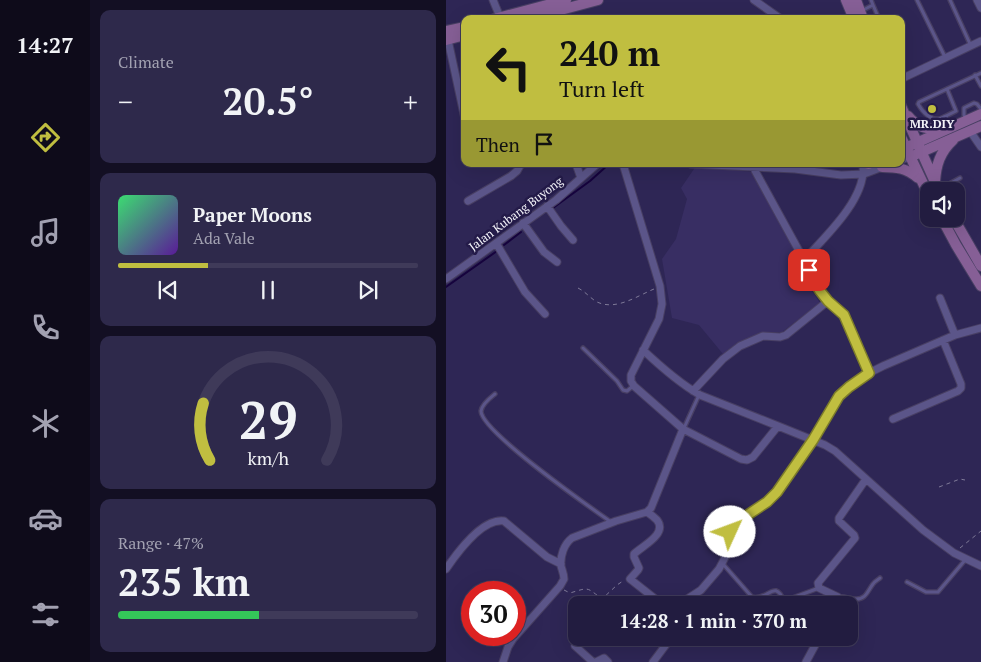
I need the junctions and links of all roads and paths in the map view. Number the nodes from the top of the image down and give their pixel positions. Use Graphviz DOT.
graph roads {
  1 [pos="493,0"];
  2 [pos="564,0"];
  3 [pos="598,0"];
  4 [pos="754,0"];
  5 [pos="846,0"];
  6 [pos="856,0"];
  7 [pos="871,0"];
  8 [pos="917,0"];
  9 [pos="950,0"];
  10 [pos="977,0"];
  11 [pos="873,5"];
  12 [pos="981,8"];
  13 [pos="496,15"];
  14 [pos="508,15"];
  15 [pos="542,15"];
  16 [pos="775,15"];
  17 [pos="857,15"];
  18 [pos="858,15"];
  19 [pos="859,15"];
  20 [pos="877,15"];
  21 [pos="461,28"];
  22 [pos="461,35"];
  23 [pos="447,37"];
  24 [pos="981,42"];
  25 [pos="971,46"];
  26 [pos="946,58"];
  27 [pos="981,73"];
  28 [pos="975,75"];
  29 [pos="905,77"];
  30 [pos="981,86"];
  31 [pos="947,89"];
  32 [pos="461,101"];
  33 [pos="981,109"];
  34 [pos="905,112"];
  35 [pos="981,114"];
  36 [pos="905,115"];
  37 [pos="946,116"];
  38 [pos="966,120"];
  39 [pos="981,126"];
  40 [pos="949,128"];
  41 [pos="965,133"];
  42 [pos="919,147"];
  43 [pos="981,147"];
  44 [pos="905,153"];
  45 [pos="905,155"];
  46 [pos="519,167"];
  47 [pos="577,167"];
  48 [pos="594,167"];
  49 [pos="624,167"];
  50 [pos="737,167"];
  51 [pos="774,167"];
  52 [pos="800,167"];
  53 [pos="864,167"];
  54 [pos="867,167"];
  55 [pos="894,167"];
  56 [pos="753,168"];
  57 [pos="581,178"];
  58 [pos="960,178"];
  59 [pos="921,180"];
  60 [pos="935,182"];
  61 [pos="937,182"];
  62 [pos="953,182"];
  63 [pos="468,201"];
  64 [pos="548,206"];
  65 [pos="523,223"];
  66 [pos="946,227"];
  67 [pos="959,227"];
  68 [pos="573,240"];
  69 [pos="496,243"];
  70 [pos="804,260"];
  71 [pos="557,262"];
  72 [pos="981,266"];
  73 [pos="446,279"];
  74 [pos="660,286"];
  75 [pos="981,286"];
  76 [pos="578,288"];
  77 [pos="940,298"];
  78 [pos="828,301"];
  79 [pos="545,314"];
  80 [pos="981,328"];
  81 [pos="955,335"];
  82 [pos="943,340"];
  83 [pos="584,348"];
  84 [pos="643,350"];
  85 [pos="869,373"];
  86 [pos="634,386"];
  87 [pos="696,393"];
  88 [pos="495,394"];
  89 [pos="893,420"];
  90 [pos="778,426"];
  91 [pos="683,429"];
  92 [pos="813,440"];
  93 [pos="866,479"];
  94 [pos="965,480"];
  95 [pos="939,487"];
  96 [pos="647,512"];
  97 [pos="611,523"];
  98 [pos="981,531"];
  99 [pos="954,553"];
  100 [pos="966,559"];
  101 [pos="561,564"];
  102 [pos="722,564"];
  103 [pos="981,566"];
  104 [pos="446,569"];
  105 [pos="880,578"];
  106 [pos="630,579"];
  107 [pos="907,582"];
  108 [pos="560,586"];
  109 [pos="819,588"];
  110 [pos="652,596"];
  111 [pos="691,596"];
  112 [pos="831,596"];
  113 [pos="858,600"];
  114 [pos="575,646"];
  115 [pos="665,646"];
  116 [pos="815,646"];
  117 [pos="503,662"];
  118 [pos="594,662"];
  119 [pos="608,662"];
  120 [pos="653,662"];
  121 [pos="806,662"];
  1 -- 13 [label="street"];
  2 -- 14 [label="main road"];
  3 -- 15 [label="main road"];
  4 -- 16 [label="street"];
  5 -- 17 [label="main road"];
  6 -- 18 [label="main road"];
  7 -- 11 [label="lane"];
  8 -- 26 [label="lane"];
  9 -- 25 [label="lane"];
  10 -- 12 [label="street"];
  11 -- 19 [label="lane"];
  11 -- 20 [label="lane"];
  21 -- 23 [label="main road"];
  22 -- 23 [label="main road"];
  23 -- 32 [label="street"];
  24 -- 25 [label="street"];
  25 -- 26 [label="street"];
  26 -- 29 [label="street"];
  27 -- 28 [label="lane"];
  28 -- 30 [label="lane"];
  28 -- 31 [label="lane"];
  31 -- 37 [label="lane"];
  31 -- 37 [label="lane"];
  33 -- 38 [label="lane"];
  34 -- 40 [label="main road"];
  35 -- 38 [label="main road"];
  36 -- 42 [label="main road"];
  37 -- 40 [label="lane"];
  38 -- 40 [label="main road"];
  39 -- 41 [label="main road"];
  40 -- 42 [label="main road"];
  41 -- 42 [label="main road"];
  41 -- 43 [label="street"];
  41 -- 61 [label="main road"];
  42 -- 44 [label="main road"];
  42 -- 60 [label="main road"];
  45 -- 59 [label="main road"];
  46 -- 63 [label="street"];
  47 -- 57 [label="street"];
  48 -- 57 [label="street, Jalan Kubang Buyong"];
  49 -- 74 [label="street"];
  50 -- 56 [label="street"];
  51 -- 56 [label="street"];
  52 -- 53 [label="street"];
  54 -- 70 [label="street"];
  55 -- 59 [label="main road"];
  56 -- 70 [label="street"];
  57 -- 64 [label="street, Jalan Kubang Buyong"];
  58 -- 62 [label="lane"];
  64 -- 65 [label="street, Jalan Kubang Buyong"];
  64 -- 68 [label="street"];
  65 -- 69 [label="street, Jalan Kubang Buyong"];
  65 -- 71 [label="street"];
  66 -- 75 [label="main road"];
  67 -- 72 [label="main road"];
  69 -- 73 [label="street, Jalan Kubang Buyong"];
  69 -- 79 [label="street"];
  70 -- 78 [label="street"];
  74 -- 76 [label="path"];
  74 -- 84 [label="street"];
  77 -- 81 [label="street"];
  78 -- 85 [label="street"];
  78 -- 87 [label="street"];
  80 -- 81 [label="street"];
  81 -- 82 [label="street"];
  82 -- 85 [label="street"];
  82 -- 89 [label="street"];
  83 -- 86 [label="lane"];
  84 -- 86 [label="street"];
  84 -- 87 [label="street"];
  85 -- 92 [label="street"];
  86 -- 91 [label="street"];
  87 -- 90 [label="street"];
  87 -- 91 [label="lane"];
  88 -- 97 [label="lane"];
  90 -- 91 [label="street"];
  90 -- 92 [label="street"];
  91 -- 96 [label="street"];
  92 -- 93 [label="street"];
  92 -- 102 [label="street"];
  93 -- 99 [label="street"];
  93 -- 109 [label="street"];
  94 -- 95 [label="path"];
  96 -- 97 [label="street"];
  96 -- 106 [label="street"];
  97 -- 101 [label="street"];
  98 -- 99 [label="path"];
  99 -- 100 [label="street"];
  100 -- 103 [label="street"];
  100 -- 107 [label="lane"];
  101 -- 104 [label="street"];
  101 -- 108 [label="street"];
  102 -- 109 [label="lane"];
  102 -- 111 [label="street"];
  105 -- 113 [label="lane"];
  106 -- 108 [label="path"];
  106 -- 110 [label="street"];
  108 -- 117 [label="street"];
  109 -- 112 [label="street"];
  114 -- 118 [label="street"];
  115 -- 120 [label="street"];
  116 -- 121 [label="street"];
  118 -- 119 [label="street"];
}
